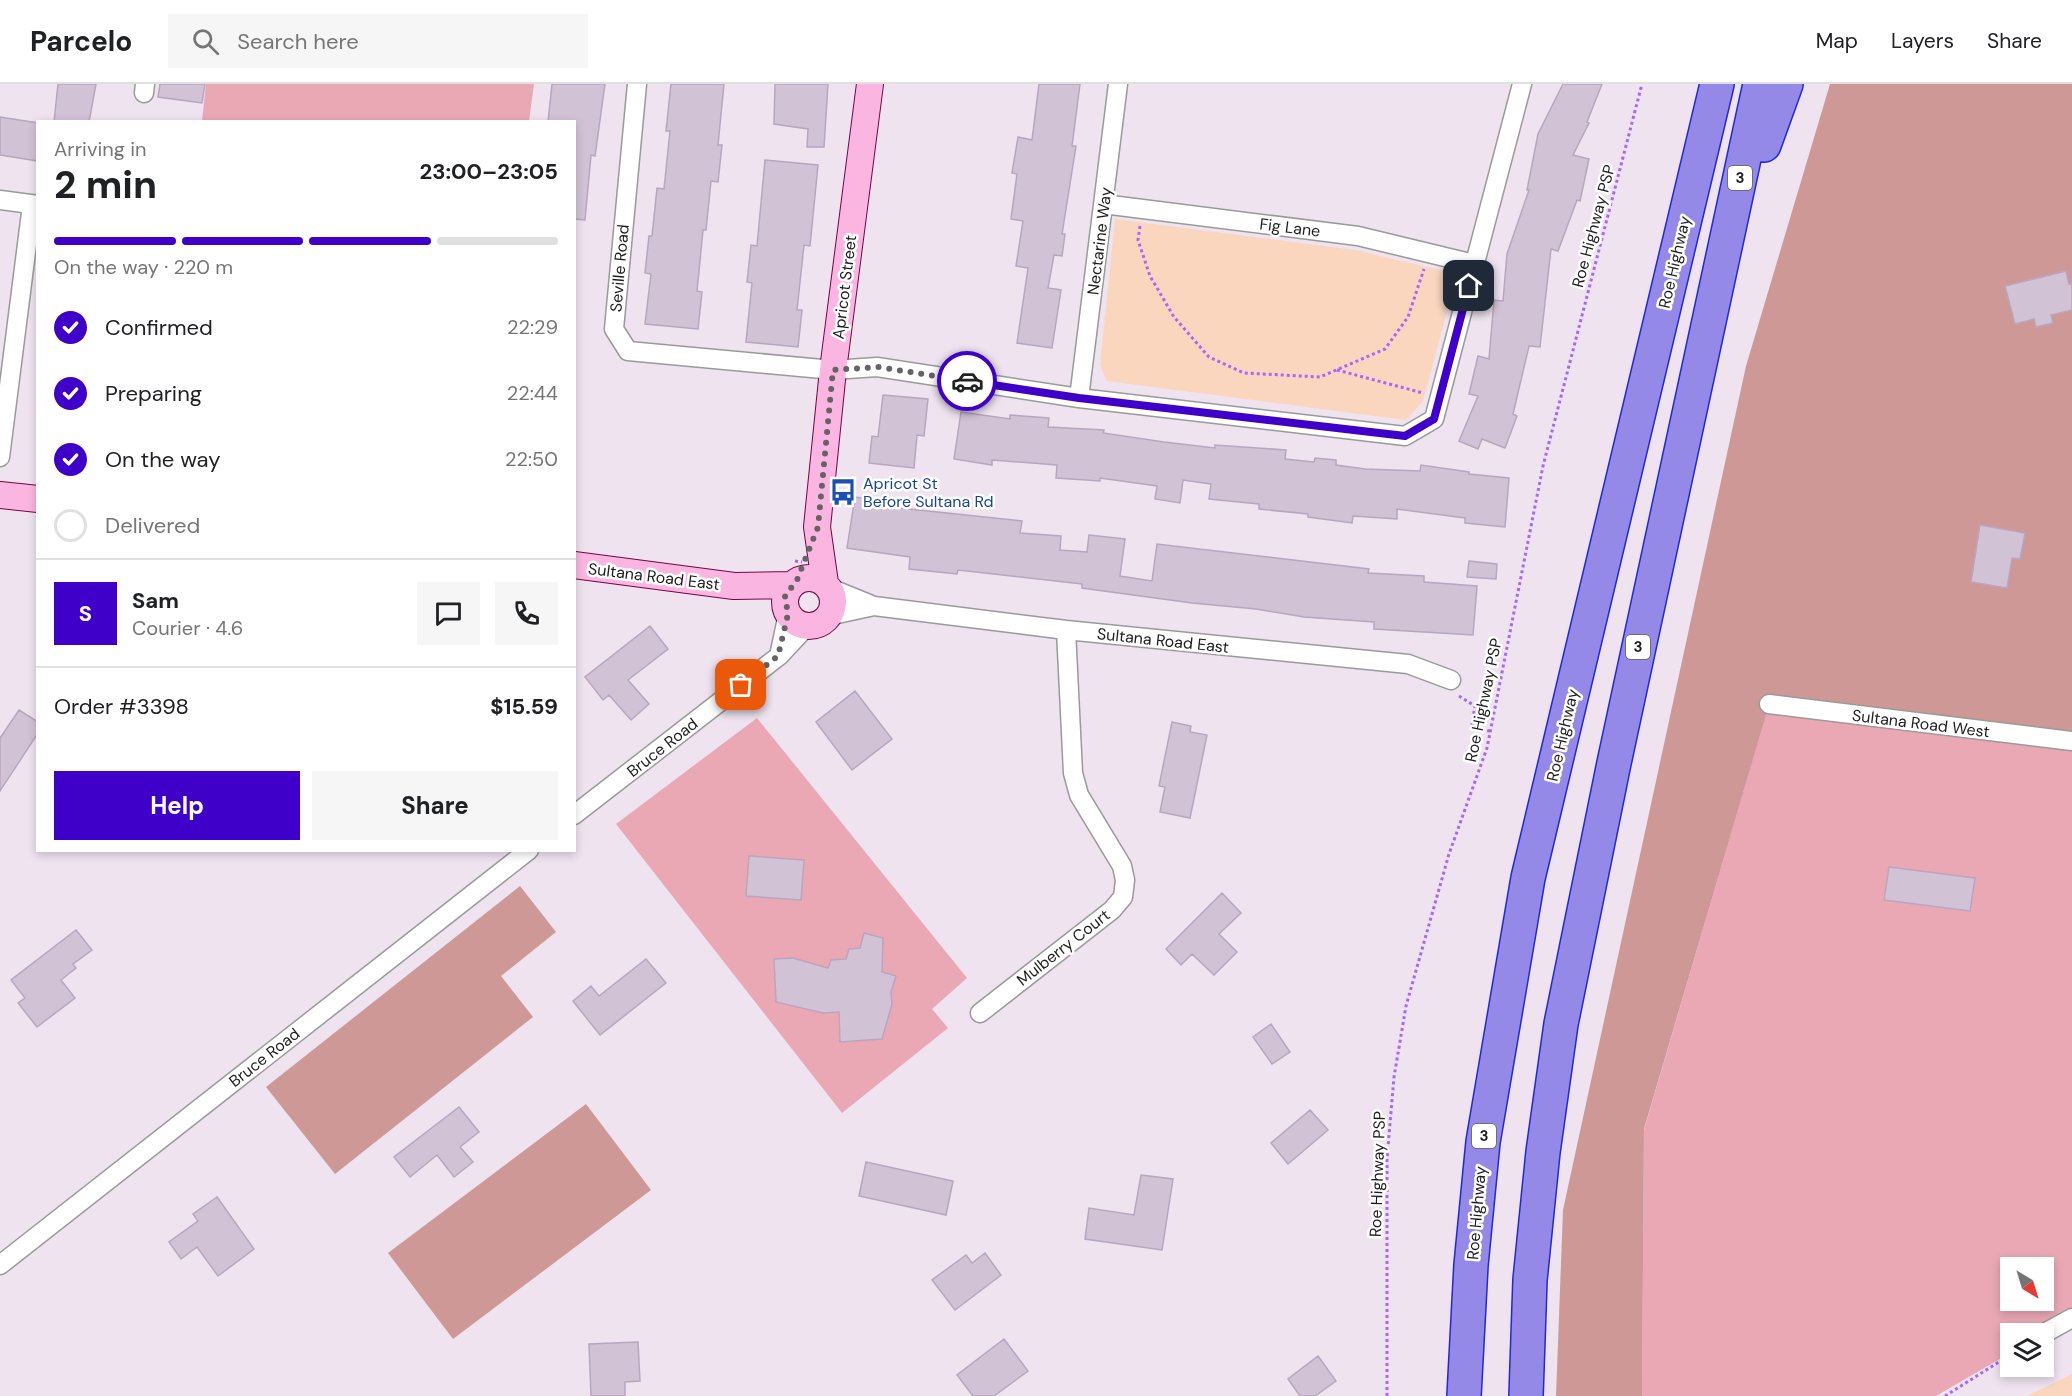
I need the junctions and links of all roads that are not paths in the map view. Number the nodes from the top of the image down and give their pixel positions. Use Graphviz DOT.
graph roads {
  1 [pos="637,84"];
  2 [pos="870,84"];
  3 [pos="1118,84"];
  4 [pos="1522,84"];
  5 [pos="1705,84"];
  6 [pos="1717,84"];
  7 [pos="1760,84"];
  8 [pos="1786,84"];
  9 [pos="0,200"];
  10 [pos="1103,204"];
  11 [pos="35,205"];
  12 [pos="1687,205"];
  13 [pos="1474,264"];
  14 [pos="1719,271"];
  15 [pos="833,370"];
  16 [pos="1079,398"];
  17 [pos="0,457"];
  18 [pos="0,495"];
  19 [pos="36,499"];
  20 [pos="818,527"];
  21 [pos="576,565"];
  22 [pos="827,586"];
  23 [pos="799,605"];
  24 [pos="874,606"];
  25 [pos="1066,630"];
  26 [pos="1450,680"];
  27 [pos="1769,704"];
  28 [pos="2072,741"];
  29 [pos="576,813"];
  30 [pos="526,852"];
  31 [pos="980,1014"];
  32 [pos="0,1265"];
  33 [pos="2072,1317"];
  34 [pos="2054,1328"];
  35 [pos="1464,1396"];
  36 [pos="1526,1396"];
  1 -- 15 [label="street, Seville Road"];
  2 -- 15 [label="street, Apricot Street"];
  3 -- 10 [label="street, Nectarine Way"];
  4 -- 13 [label="street"];
  5 -- 12 [label="highway"];
  6 -- 12 [label="highway, Roe Highway / 3"];
  7 -- 14 [label="highway, 3"];
  8 -- 14 [label="highway"];
  9 -- 11 [label="street"];
  10 -- 13 [label="street, Fig Lane"];
  10 -- 16 [label="street, Nectarine Way"];
  11 -- 17 [label="street"];
  12 -- 35 [label="highway, Roe Highway / 3"];
  13 -- 16 [label="street"];
  14 -- 36 [label="highway, 3"];
  15 -- 16 [label="street"];
  15 -- 20 [label="street, Apricot Street"];
  18 -- 19 [label="street"];
  20 -- 22 [label="street, Apricot Street"];
  20 -- 23 [label="street, Apricot Street"];
  21 -- 23 [label="street, Sultana Road East"];
  22 -- 23 [label="street"];
  22 -- 23 [label="street, Apricot Street"];
  22 -- 24 [label="street, Sultana Road East"];
  23 -- 24 [label="street, Sultana Road East"];
  23 -- 29 [label="street, Bruce Road"];
  24 -- 25 [label="street, Sultana Road East"];
  25 -- 26 [label="street, Sultana Road East"];
  25 -- 31 [label="street, Mulberry Court"];
  27 -- 28 [label="street, Sultana Road West"];
  30 -- 32 [label="street, Bruce Road"];
  33 -- 34 [label="street"];
}
